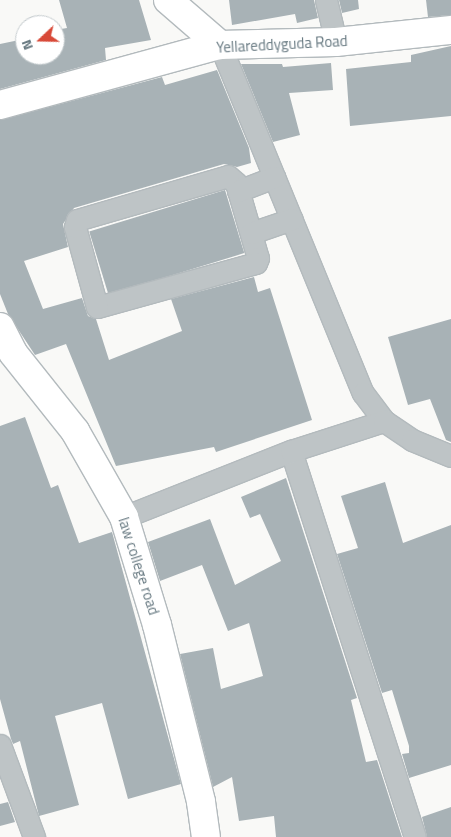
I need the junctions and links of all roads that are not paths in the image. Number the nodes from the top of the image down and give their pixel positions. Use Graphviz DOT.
graph roads {
  1 [pos="168,0"];
  2 [pos="326,0"];
  3 [pos="451,30"];
  4 [pos="336,42"];
  5 [pos="220,45"];
  6 [pos="0,105"];
  7 [pos="274,177"];
  8 [pos="238,191"];
  9 [pos="292,219"];
  10 [pos="250,233"];
  11 [pos="0,327"];
  12 [pos="384,421"];
  13 [pos="291,451"];
  14 [pos="451,456"];
  15 [pos="124,517"];
  16 [pos="0,745"];
  17 [pos="34,837"];
  18 [pos="206,837"];
  19 [pos="415,837"];
  1 -- 5 [label="street"];
  2 -- 4 [label="street"];
  3 -- 4 [label="street, Yellareddyguda Road"];
  4 -- 5 [label="street, Yellareddyguda Road"];
  5 -- 6 [label="street, Yellareddyguda Road"];
  5 -- 7 [label="street"];
  7 -- 8 [label="street"];
  7 -- 9 [label="street"];
  8 -- 10 [label="street"];
  8 -- 10 [label="street"];
  9 -- 10 [label="street"];
  9 -- 12 [label="street"];
  11 -- 15 [label="street, law college road"];
  12 -- 13 [label="street"];
  12 -- 14 [label="street"];
  13 -- 15 [label="street"];
  13 -- 19 [label="street"];
  15 -- 18 [label="street, law college road"];
  16 -- 17 [label="street"];
}
